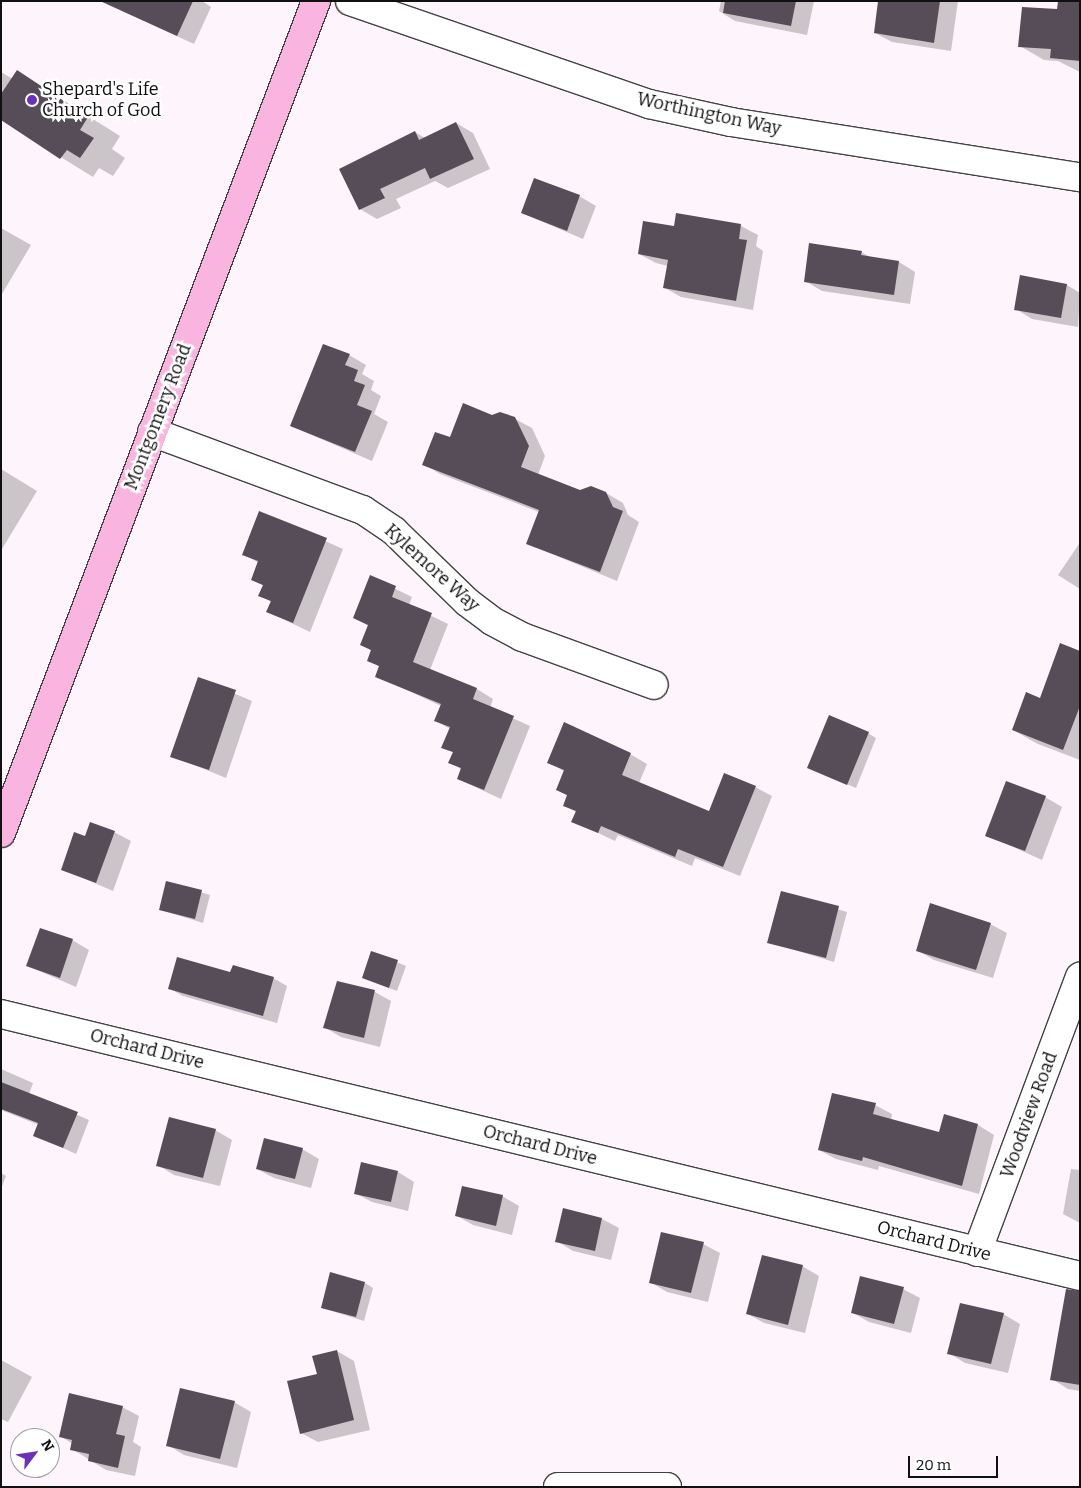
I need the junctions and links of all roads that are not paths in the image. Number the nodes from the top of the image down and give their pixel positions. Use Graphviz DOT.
graph roads {
  1 [pos="316,1"];
  2 [pos="350,1"];
  3 [pos="1080,178"];
  4 [pos="152,432"];
  5 [pos="654,685"];
  6 [pos="1,834"];
  7 [pos="1080,977"];
  8 [pos="1,1014"];
  9 [pos="977,1252"];
  10 [pos="1080,1276"];
  11 [pos="558,1487"];
  12 [pos="667,1487"];
  1 -- 4 [label="main road, Montgomery Road"];
  2 -- 3 [label="street, Worthington Way"];
  4 -- 5 [label="street, Kylemore Way"];
  4 -- 6 [label="main road, Montgomery Road"];
  7 -- 9 [label="street, Woodview Road"];
  8 -- 9 [label="street, Orchard Drive"];
  9 -- 10 [label="street, Orchard Drive"];
  11 -- 12 [label="street"];
}
